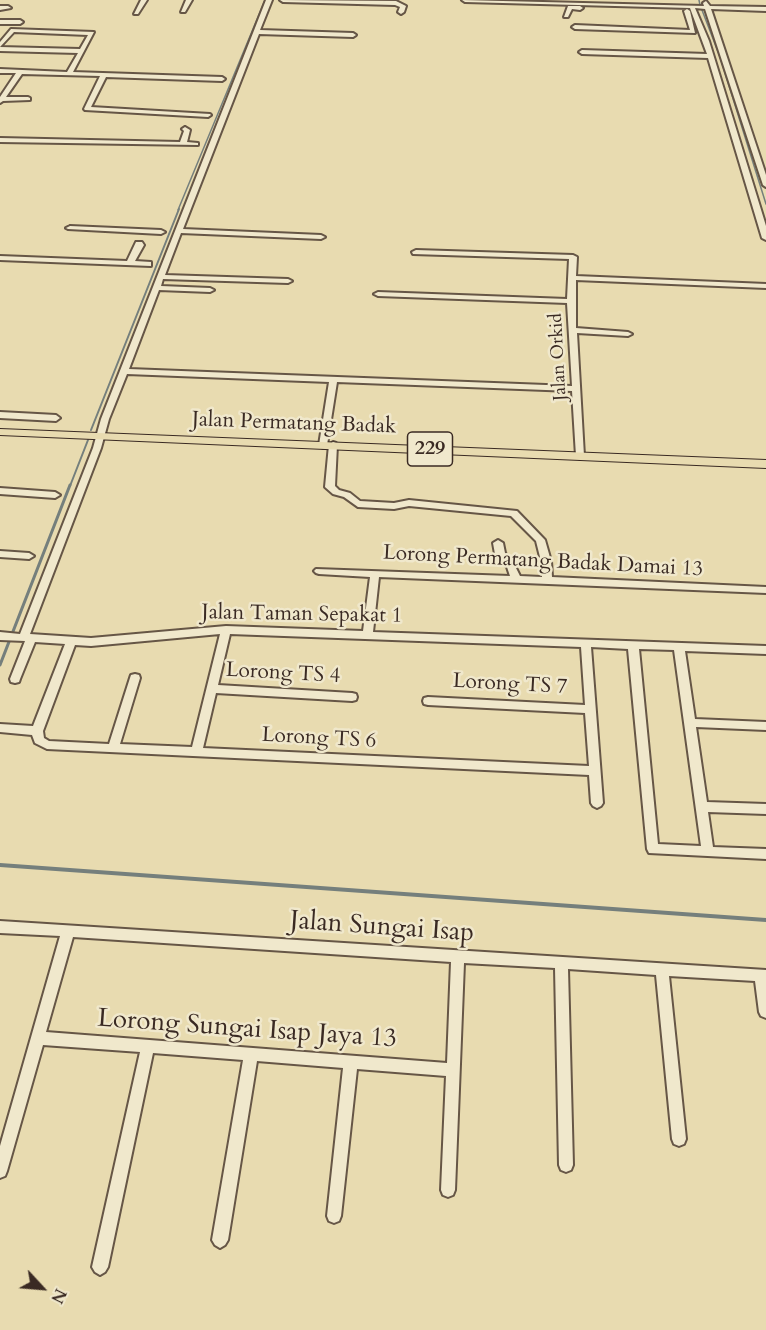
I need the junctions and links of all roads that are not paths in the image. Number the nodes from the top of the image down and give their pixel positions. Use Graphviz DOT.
graph roads {
  1 [pos="144,0"];
  2 [pos="189,0"];
  3 [pos="269,0"];
  4 [pos="276,0"];
  5 [pos="283,0"];
  6 [pos="465,0"];
  7 [pos="706,4"];
  8 [pos="0,8"];
  9 [pos="273,8"];
  10 [pos="688,8"];
  11 [pos="8,9"];
  12 [pos="766,9"];
  13 [pos="183,11"];
  14 [pos="401,12"];
  15 [pos="136,14"];
  16 [pos="566,16"];
  17 [pos="0,22"];
  18 [pos="20,22"];
  19 [pos="575,27"];
  20 [pos="256,32"];
  21 [pos="353,35"];
  22 [pos="0,47"];
  23 [pos="82,51"];
  24 [pos="582,52"];
  25 [pos="658,57"];
  26 [pos="710,57"];
  27 [pos="0,71"];
  28 [pos="21,71"];
  29 [pos="69,73"];
  30 [pos="105,75"];
  31 [pos="730,78"];
  32 [pos="742,78"];
  33 [pos="222,79"];
  34 [pos="28,99"];
  35 [pos="1,100"];
  36 [pos="208,116"];
  37 [pos="185,129"];
  38 [pos="0,140"];
  39 [pos="183,143"];
  40 [pos="196,144"];
  41 [pos="766,185"];
  42 [pos="70,228"];
  43 [pos="178,231"];
  44 [pos="161,232"];
  45 [pos="321,237"];
  46 [pos="766,238"];
  47 [pos="139,244"];
  48 [pos="416,252"];
  49 [pos="0,258"];
  50 [pos="130,263"];
  51 [pos="148,264"];
  52 [pos="160,277"];
  53 [pos="572,278"];
  54 [pos="288,281"];
  55 [pos="766,286"];
  56 [pos="156,288"];
  57 [pos="210,290"];
  58 [pos="378,294"];
  59 [pos="571,301"];
  60 [pos="573,330"];
  61 [pos="628,334"];
  62 [pos="124,371"];
  63 [pos="333,380"];
  64 [pos="576,389"];
  65 [pos="0,415"];
  66 [pos="56,418"];
  67 [pos="0,432"];
  68 [pos="100,436"];
  69 [pos="328,445"];
  70 [pos="580,456"];
  71 [pos="766,464"];
  72 [pos="0,491"];
  73 [pos="55,495"];
  74 [pos="498,543"];
  75 [pos="0,554"];
  76 [pos="29,556"];
  77 [pos="319,571"];
  78 [pos="375,573"];
  79 [pos="516,579"];
  80 [pos="548,580"];
  81 [pos="766,590"];
  82 [pos="226,630"];
  83 [pos="368,635"];
  84 [pos="0,636"];
  85 [pos="24,638"];
  86 [pos="71,641"];
  87 [pos="586,643"];
  88 [pos="633,645"];
  89 [pos="679,647"];
  90 [pos="766,650"];
  91 [pos="135,678"];
  92 [pos="15,679"];
  93 [pos="212,689"];
  94 [pos="352,697"];
  95 [pos="428,701"];
  96 [pos="591,709"];
  97 [pos="690,723"];
  98 [pos="766,726"];
  99 [pos="0,728"];
  100 [pos="37,730"];
  101 [pos="114,747"];
  102 [pos="196,752"];
  103 [pos="595,771"];
  104 [pos="597,803"];
  105 [pos="702,807"];
  106 [pos="766,809"];
  107 [pos="708,851"];
  108 [pos="766,854"];
  109 [pos="0,927"];
  110 [pos="68,931"];
  111 [pos="458,957"];
  112 [pos="561,963"];
  113 [pos="662,970"];
  114 [pos="763,976"];
  115 [pos="766,1012"];
  116 [pos="38,1038"];
  117 [pos="148,1047"];
  118 [pos="250,1055"];
  119 [pos="351,1062"];
  120 [pos="453,1070"];
  121 [pos="679,1139"];
  122 [pos="566,1165"];
  123 [pos="0,1171"];
  124 [pos="448,1190"];
  125 [pos="334,1216"];
  126 [pos="220,1240"];
  127 [pos="100,1267"];
  1 -- 15 [label="street"];
  2 -- 13 [label="street"];
  3 -- 20 [label="street"];
  4 -- 9 [label="street"];
  5 -- 14 [label="street"];
  6 -- 10 [label="street"];
  7 -- 10 [label="street"];
  7 -- 12 [label="street"];
  7 -- 31 [label="street"];
  8 -- 11 [label="street"];
  10 -- 16 [label="street"];
  10 -- 19 [label="street"];
  10 -- 26 [label="street"];
  17 -- 18 [label="street"];
  20 -- 21 [label="street"];
  20 -- 43 [label="street"];
  22 -- 23 [label="street"];
  22 -- 23 [label="street"];
  23 -- 29 [label="street"];
  24 -- 26 [label="street"];
  25 -- 26 [label="street"];
  26 -- 46 [label="street"];
  27 -- 28 [label="street"];
  28 -- 29 [label="street"];
  28 -- 35 [label="street"];
  29 -- 30 [label="street"];
  30 -- 33 [label="street"];
  30 -- 36 [label="street"];
  31 -- 32 [label="street"];
  31 -- 41 [label="street"];
  34 -- 35 [label="street"];
  37 -- 39 [label="street"];
  38 -- 39 [label="street"];
  39 -- 40 [label="street"];
  42 -- 44 [label="street"];
  43 -- 45 [label="street"];
  43 -- 52 [label="street"];
  47 -- 50 [label="street"];
  48 -- 53 [label="street, Jalan Orkid"];
  49 -- 50 [label="street"];
  50 -- 51 [label="street"];
  52 -- 54 [label="street"];
  52 -- 56 [label="street"];
  53 -- 55 [label="street"];
  53 -- 59 [label="street, Jalan Orkid"];
  56 -- 57 [label="street"];
  56 -- 62 [label="street"];
  58 -- 59 [label="street"];
  59 -- 60 [label="street, Jalan Orkid"];
  60 -- 61 [label="street"];
  60 -- 64 [label="street, Jalan Orkid"];
  62 -- 63 [label="street"];
  62 -- 68 [label="street"];
  63 -- 64 [label="street"];
  63 -- 69 [label="street"];
  64 -- 70 [label="street, Jalan Orkid"];
  65 -- 66 [label="street"];
  67 -- 68 [label="main road, Jalan Permatang Badak / 229"];
  68 -- 69 [label="main road, Jalan Permatang Badak / 229"];
  68 -- 85 [label="street"];
  69 -- 70 [label="main road, Jalan Permatang Badak / 229"];
  69 -- 80 [label="street"];
  70 -- 71 [label="main road, Jalan Permatang Badak / 229"];
  72 -- 73 [label="street"];
  74 -- 79 [label="street"];
  75 -- 76 [label="street"];
  77 -- 78 [label="street, Lorong Permatang Badak Damai 13"];
  78 -- 79 [label="street, Lorong Permatang Badak Damai 13"];
  78 -- 83 [label="street"];
  79 -- 80 [label="street, Lorong Permatang Badak Damai 13"];
  80 -- 81 [label="street, Lorong Permatang Badak Damai 13"];
  82 -- 83 [label="street, Jalan Taman Sepakat 1"];
  82 -- 86 [label="street, Jalan Taman Sepakat 1"];
  82 -- 93 [label="street"];
  83 -- 87 [label="street, Jalan Taman Sepakat 1"];
  84 -- 85 [label="street, Jalan Taman Sepakat 1"];
  85 -- 86 [label="street, Jalan Taman Sepakat 1"];
  85 -- 92 [label="street"];
  86 -- 100 [label="street"];
  87 -- 88 [label="street"];
  87 -- 96 [label="street"];
  88 -- 89 [label="street"];
  88 -- 107 [label="street"];
  89 -- 90 [label="street"];
  89 -- 97 [label="street"];
  91 -- 101 [label="street"];
  93 -- 94 [label="street, Lorong TS 4"];
  93 -- 102 [label="street"];
  95 -- 96 [label="street, Lorong TS 7"];
  96 -- 103 [label="street"];
  97 -- 98 [label="street"];
  97 -- 105 [label="street"];
  99 -- 100 [label="street"];
  100 -- 101 [label="street, Lorong TS 6"];
  101 -- 102 [label="street, Lorong TS 6"];
  102 -- 103 [label="street, Lorong TS 6"];
  103 -- 104 [label="street"];
  105 -- 106 [label="street"];
  105 -- 107 [label="street"];
  107 -- 108 [label="street"];
  109 -- 110 [label="street, Jalan Sungai Isap"];
  110 -- 111 [label="street, Jalan Sungai Isap"];
  110 -- 116 [label="street"];
  111 -- 112 [label="street, Jalan Sungai Isap"];
  111 -- 120 [label="street"];
  112 -- 113 [label="street, Jalan Sungai Isap"];
  112 -- 122 [label="street"];
  113 -- 114 [label="street, Jalan Sungai Isap"];
  113 -- 121 [label="street"];
  114 -- 115 [label="street"];
  116 -- 117 [label="street, Lorong Sungai Isap Jaya 13"];
  116 -- 123 [label="street"];
  117 -- 118 [label="street, Lorong Sungai Isap Jaya 13"];
  117 -- 127 [label="street"];
  118 -- 119 [label="street, Lorong Sungai Isap Jaya 13"];
  118 -- 126 [label="street"];
  119 -- 120 [label="street, Lorong Sungai Isap Jaya 13"];
  119 -- 125 [label="street"];
  120 -- 124 [label="street"];
}
